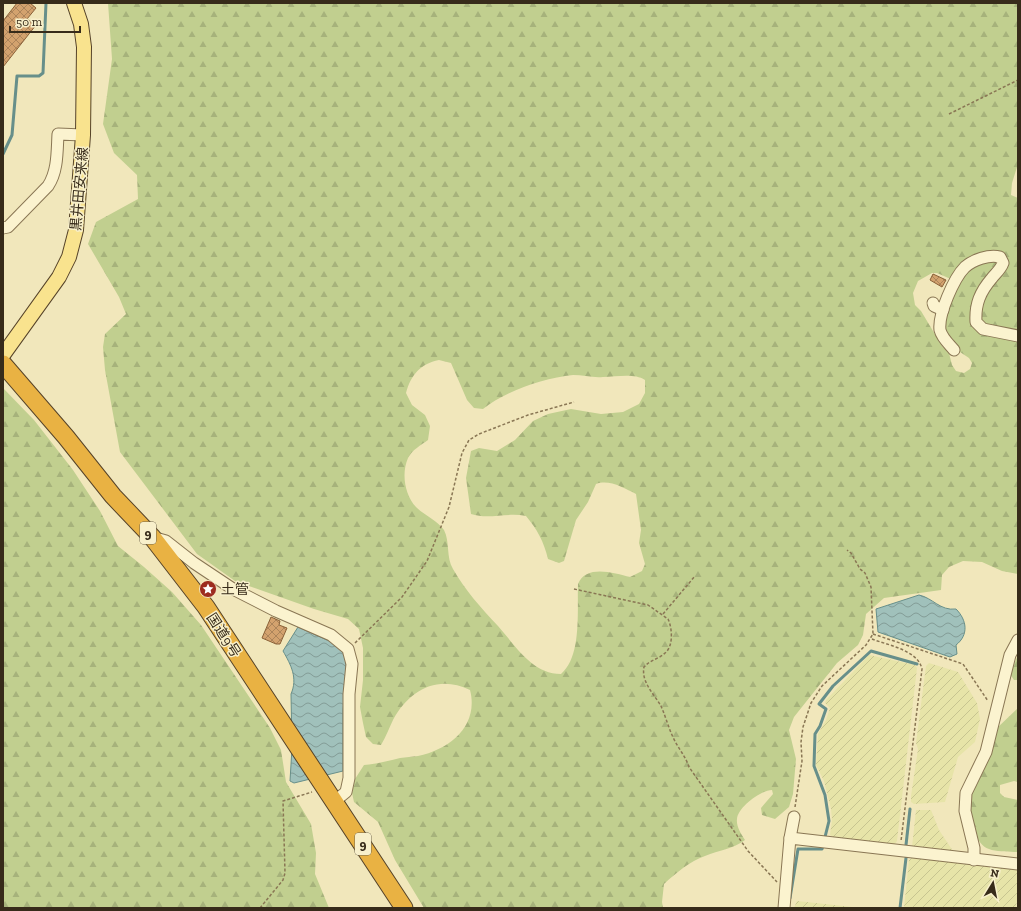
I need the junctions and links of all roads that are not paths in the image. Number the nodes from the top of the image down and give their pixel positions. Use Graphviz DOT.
graph roads {
  1 [pos="74,3"];
  2 [pos="83,135"];
  3 [pos="3,228"];
  4 [pos="933,303"];
  5 [pos="943,310"];
  6 [pos="1018,336"];
  7 [pos="954,350"];
  8 [pos="3,355"];
  9 [pos="3,364"];
  10 [pos="152,537"];
  11 [pos="1018,640"];
  12 [pos="327,789"];
  13 [pos="794,816"];
  14 [pos="790,838"];
  15 [pos="974,860"];
  16 [pos="1018,864"];
  17 [pos="404,908"];
  18 [pos="784,908"];
  1 -- 2 [label="main road, 黒井田安来線"];
  2 -- 3 [label="street"];
  2 -- 8 [label="main road, 黒井田安来線"];
  4 -- 5 [label="street"];
  5 -- 6 [label="street"];
  5 -- 7 [label="street"];
  9 -- 10 [label="highway, 国道9号 / 9"];
  10 -- 12 [label="highway, 国道9号 / 9"];
  10 -- 12 [label="street"];
  11 -- 15 [label="street"];
  12 -- 17 [label="highway, 国道9号 / 9"];
  13 -- 14 [label="street"];
  14 -- 15 [label="street"];
  14 -- 18 [label="street"];
  15 -- 16 [label="street"];
}
